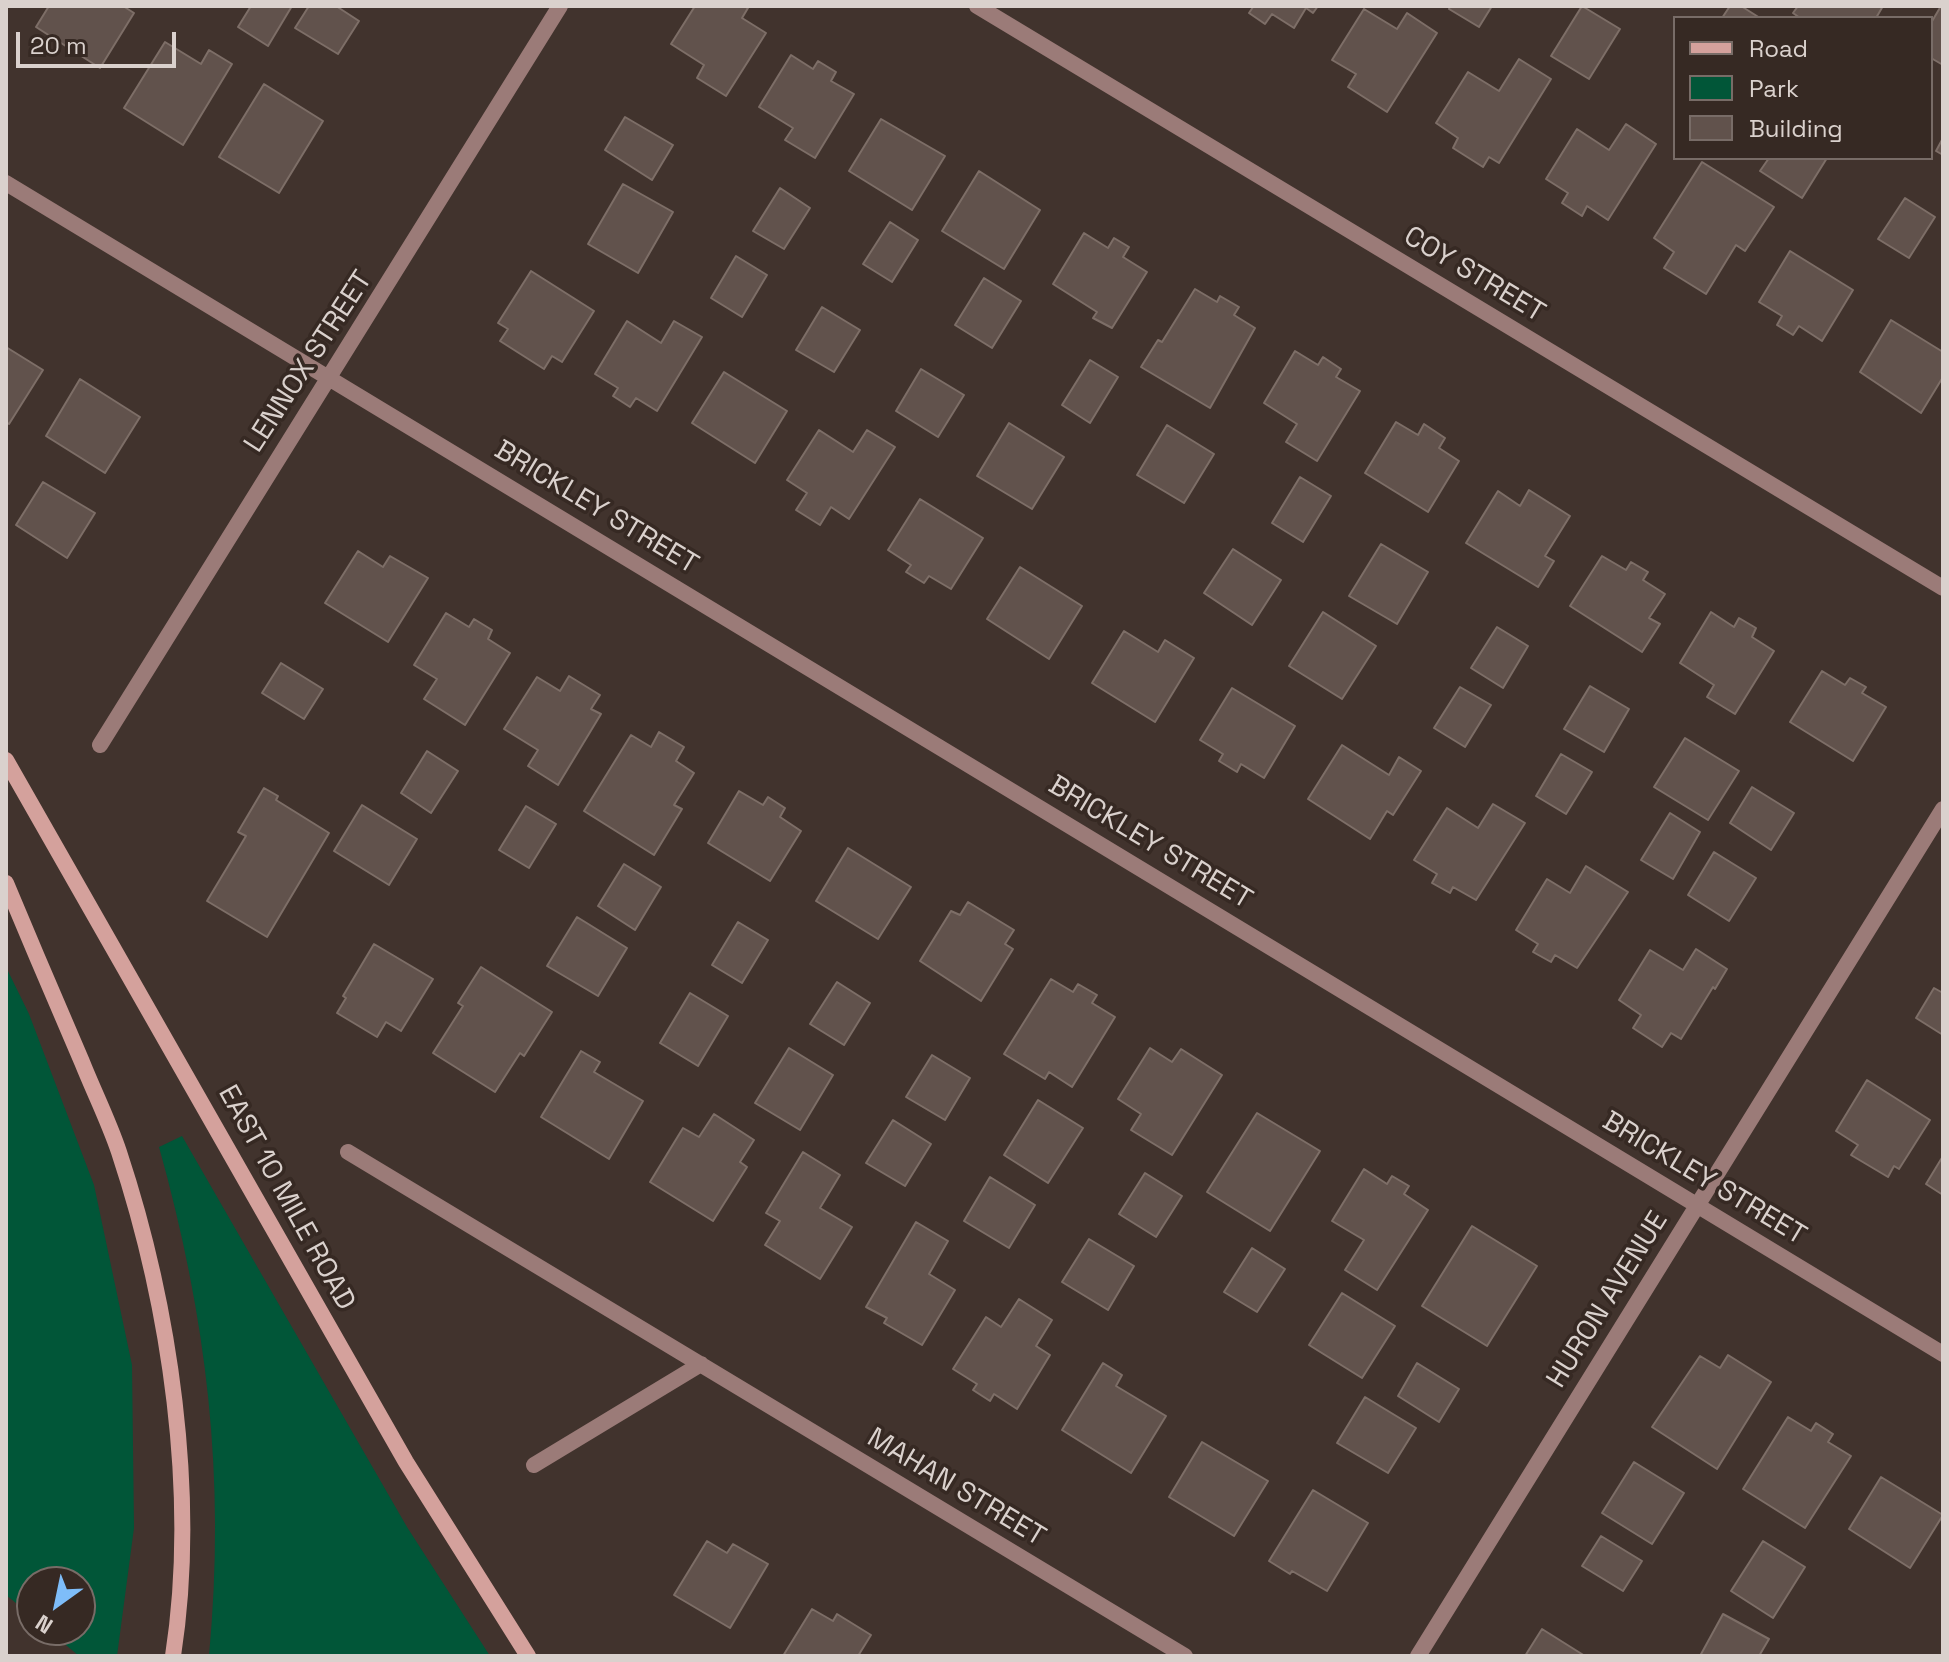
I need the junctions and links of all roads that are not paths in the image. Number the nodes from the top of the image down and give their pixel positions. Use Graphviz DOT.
graph roads {
  1 [pos="560,6"];
  2 [pos="977,6"];
  3 [pos="6,183"];
  4 [pos="330,377"];
  5 [pos="1943,588"];
  6 [pos="100,745"];
  7 [pos="6,760"];
  8 [pos="1943,809"];
  9 [pos="6,883"];
  10 [pos="348,1152"];
  11 [pos="1697,1205"];
  12 [pos="1943,1354"];
  13 [pos="701,1364"];
  14 [pos="534,1465"];
  15 [pos="173,1656"];
  16 [pos="528,1656"];
  17 [pos="1185,1656"];
  18 [pos="1418,1656"];
  1 -- 4 [label="street, LENNOX STREET"];
  2 -- 5 [label="street, COY STREET"];
  3 -- 4 [label="street, BRICKLEY STREET"];
  4 -- 6 [label="street, LENNOX STREET"];
  4 -- 11 [label="street, BRICKLEY STREET"];
  7 -- 16 [label="main road, EAST 10 MILE ROAD"];
  8 -- 11 [label="street, HURON AVENUE"];
  9 -- 15 [label="main road"];
  10 -- 13 [label="street, MAHAN STREET"];
  11 -- 12 [label="street, BRICKLEY STREET"];
  11 -- 18 [label="street, HURON AVENUE"];
  13 -- 14 [label="street"];
  13 -- 17 [label="street, MAHAN STREET"];
}
